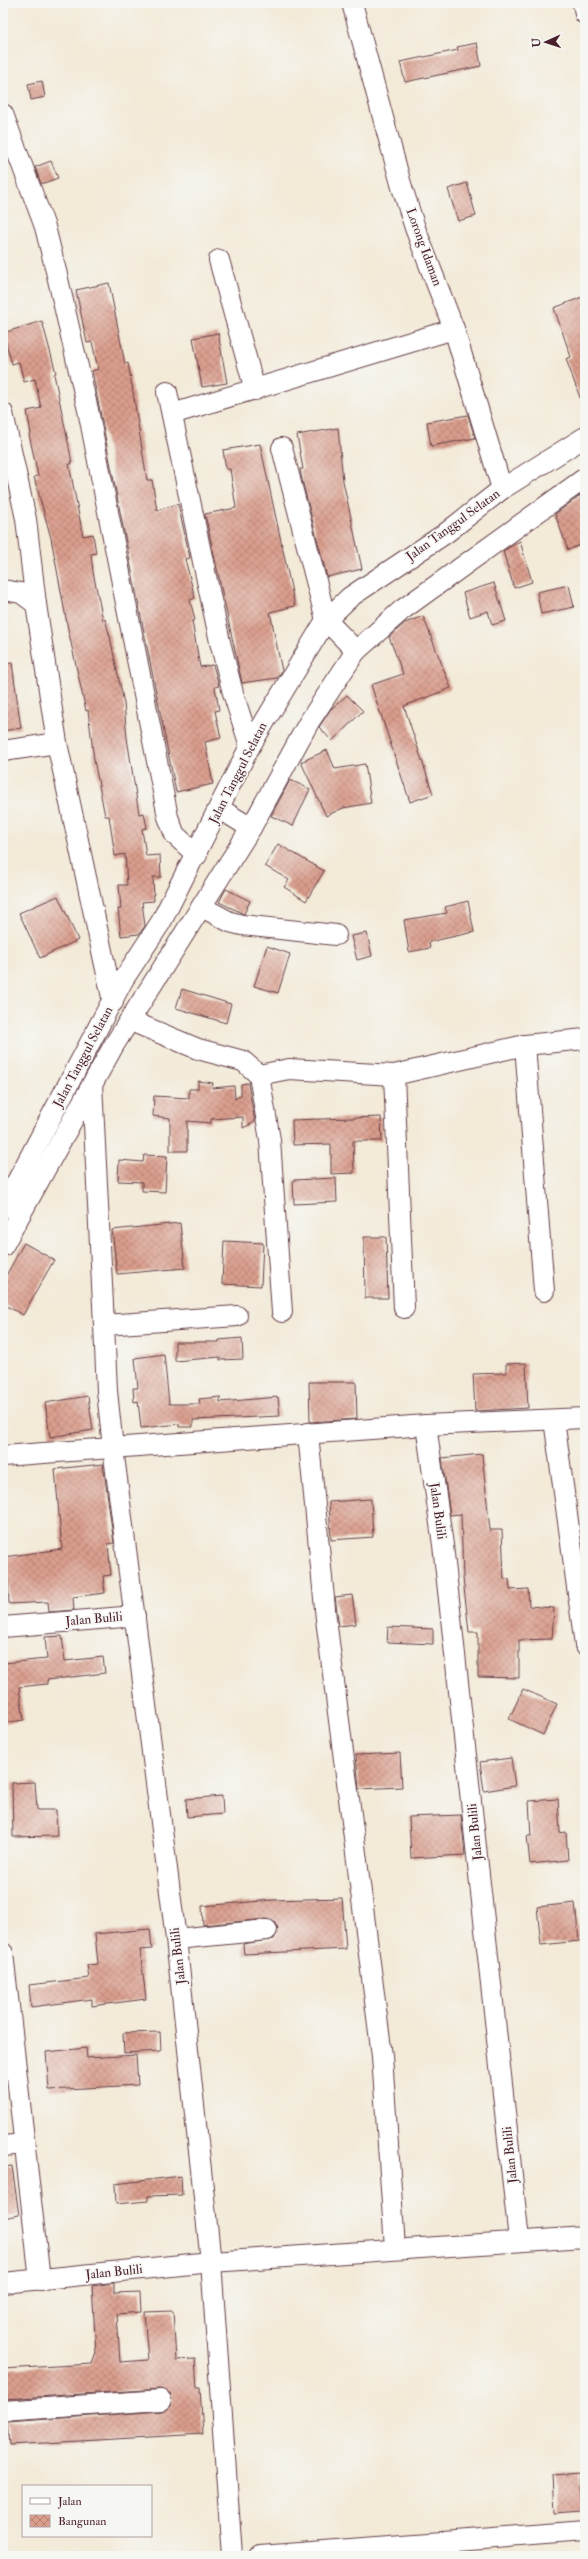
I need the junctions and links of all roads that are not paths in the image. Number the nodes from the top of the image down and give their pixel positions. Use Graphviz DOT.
graph roads {
  1 [pos="352,3"];
  2 [pos="583,3"];
  3 [pos="585,14"];
  4 [pos="3,114"];
  5 [pos="219,260"];
  6 [pos="454,329"];
  7 [pos="255,390"];
  8 [pos="167,392"];
  9 [pos="3,413"];
  10 [pos="172,414"];
  11 [pos="585,437"];
  12 [pos="282,448"];
  13 [pos="585,478"];
  14 [pos="502,489"];
  15 [pos="3,590"];
  16 [pos="36,604"];
  17 [pos="326,620"];
  18 [pos="356,651"];
  19 [pos="57,743"];
  20 [pos="250,746"];
  21 [pos="3,751"];
  22 [pos="220,809"];
  23 [pos="251,828"];
  24 [pos="197,855"];
  25 [pos="202,907"];
  26 [pos="336,934"];
  27 [pos="113,1002"];
  28 [pos="131,1021"];
  29 [pos="585,1038"];
  30 [pos="525,1045"];
  31 [pos="259,1075"];
  32 [pos="394,1075"];
  33 [pos="92,1084"];
  34 [pos="3,1208"];
  35 [pos="3,1246"];
  36 [pos="544,1291"];
  37 [pos="404,1308"];
  38 [pos="282,1312"];
  39 [pos="237,1316"];
  40 [pos="104,1325"];
  41 [pos="585,1418"];
  42 [pos="554,1420"];
  43 [pos="426,1425"];
  44 [pos="308,1433"];
  45 [pos="113,1448"];
  46 [pos="3,1456"];
  47 [pos="135,1616"];
  48 [pos="3,1627"];
  49 [pos="585,1645"];
  50 [pos="267,1930"];
  51 [pos="176,1939"];
  52 [pos="3,1953"];
  53 [pos="7,2017"];
  54 [pos="24,2144"];
  55 [pos="3,2146"];
  56 [pos="585,2237"];
  57 [pos="519,2240"];
  58 [pos="396,2248"];
  59 [pos="211,2262"];
  60 [pos="40,2280"];
  61 [pos="3,2283"];
  62 [pos="161,2400"];
  63 [pos="3,2411"];
  64 [pos="585,2531"];
  65 [pos="410,2550"];
  66 [pos="232,2556"];
  67 [pos="260,2556"];
  1 -- 6 [label="street, Lorong Idaman"];
  2 -- 3 [label="street"];
  4 -- 24 [label="street"];
  5 -- 7 [label="street"];
  6 -- 7 [label="street"];
  6 -- 14 [label="street, Lorong Idaman"];
  7 -- 10 [label="street"];
  8 -- 10 [label="street"];
  9 -- 16 [label="street"];
  10 -- 20 [label="street"];
  11 -- 14 [label="street, Jalan Tanggul Selatan"];
  12 -- 17 [label="street"];
  13 -- 18 [label="street, Jalan Tanggul Selatan"];
  14 -- 17 [label="street, Jalan Tanggul Selatan"];
  15 -- 16 [label="street"];
  16 -- 19 [label="street"];
  17 -- 18 [label="street"];
  17 -- 20 [label="street, Jalan Tanggul Selatan"];
  18 -- 23 [label="street, Jalan Tanggul Selatan"];
  19 -- 21 [label="street"];
  19 -- 27 [label="street"];
  20 -- 22 [label="street, Jalan Tanggul Selatan"];
  22 -- 23 [label="street"];
  22 -- 24 [label="street, Jalan Tanggul Selatan"];
  23 -- 25 [label="street, Jalan Tanggul Selatan"];
  24 -- 27 [label="street, Jalan Tanggul Selatan"];
  25 -- 26 [label="street"];
  25 -- 28 [label="street, Jalan Tanggul Selatan"];
  27 -- 34 [label="street, Jalan Tanggul Selatan"];
  28 -- 31 [label="street"];
  28 -- 33 [label="street, Jalan Tanggul Selatan"];
  29 -- 30 [label="street"];
  30 -- 32 [label="street"];
  30 -- 36 [label="street"];
  31 -- 32 [label="street"];
  31 -- 38 [label="street"];
  32 -- 37 [label="street"];
  33 -- 35 [label="street, Jalan Tanggul Selatan"];
  33 -- 40 [label="street"];
  39 -- 40 [label="street"];
  40 -- 45 [label="street"];
  41 -- 42 [label="street"];
  42 -- 43 [label="street"];
  42 -- 49 [label="street"];
  43 -- 44 [label="street"];
  43 -- 57 [label="street, Jalan Bulili"];
  44 -- 45 [label="street"];
  44 -- 58 [label="street"];
  45 -- 46 [label="street"];
  45 -- 47 [label="street"];
  47 -- 48 [label="street, Jalan Bulili"];
  47 -- 51 [label="street, Jalan Bulili"];
  50 -- 51 [label="street"];
  51 -- 59 [label="street, Jalan Bulili"];
  52 -- 53 [label="street"];
  53 -- 54 [label="street"];
  54 -- 55 [label="street"];
  54 -- 60 [label="street"];
  56 -- 57 [label="street, Jalan Bulili"];
  57 -- 58 [label="street, Jalan Bulili"];
  58 -- 59 [label="street, Jalan Bulili"];
  59 -- 60 [label="street, Jalan Bulili"];
  59 -- 66 [label="street"];
  60 -- 61 [label="street, Jalan Bulili"];
  62 -- 63 [label="street"];
  64 -- 65 [label="street"];
  65 -- 67 [label="street"];
}
